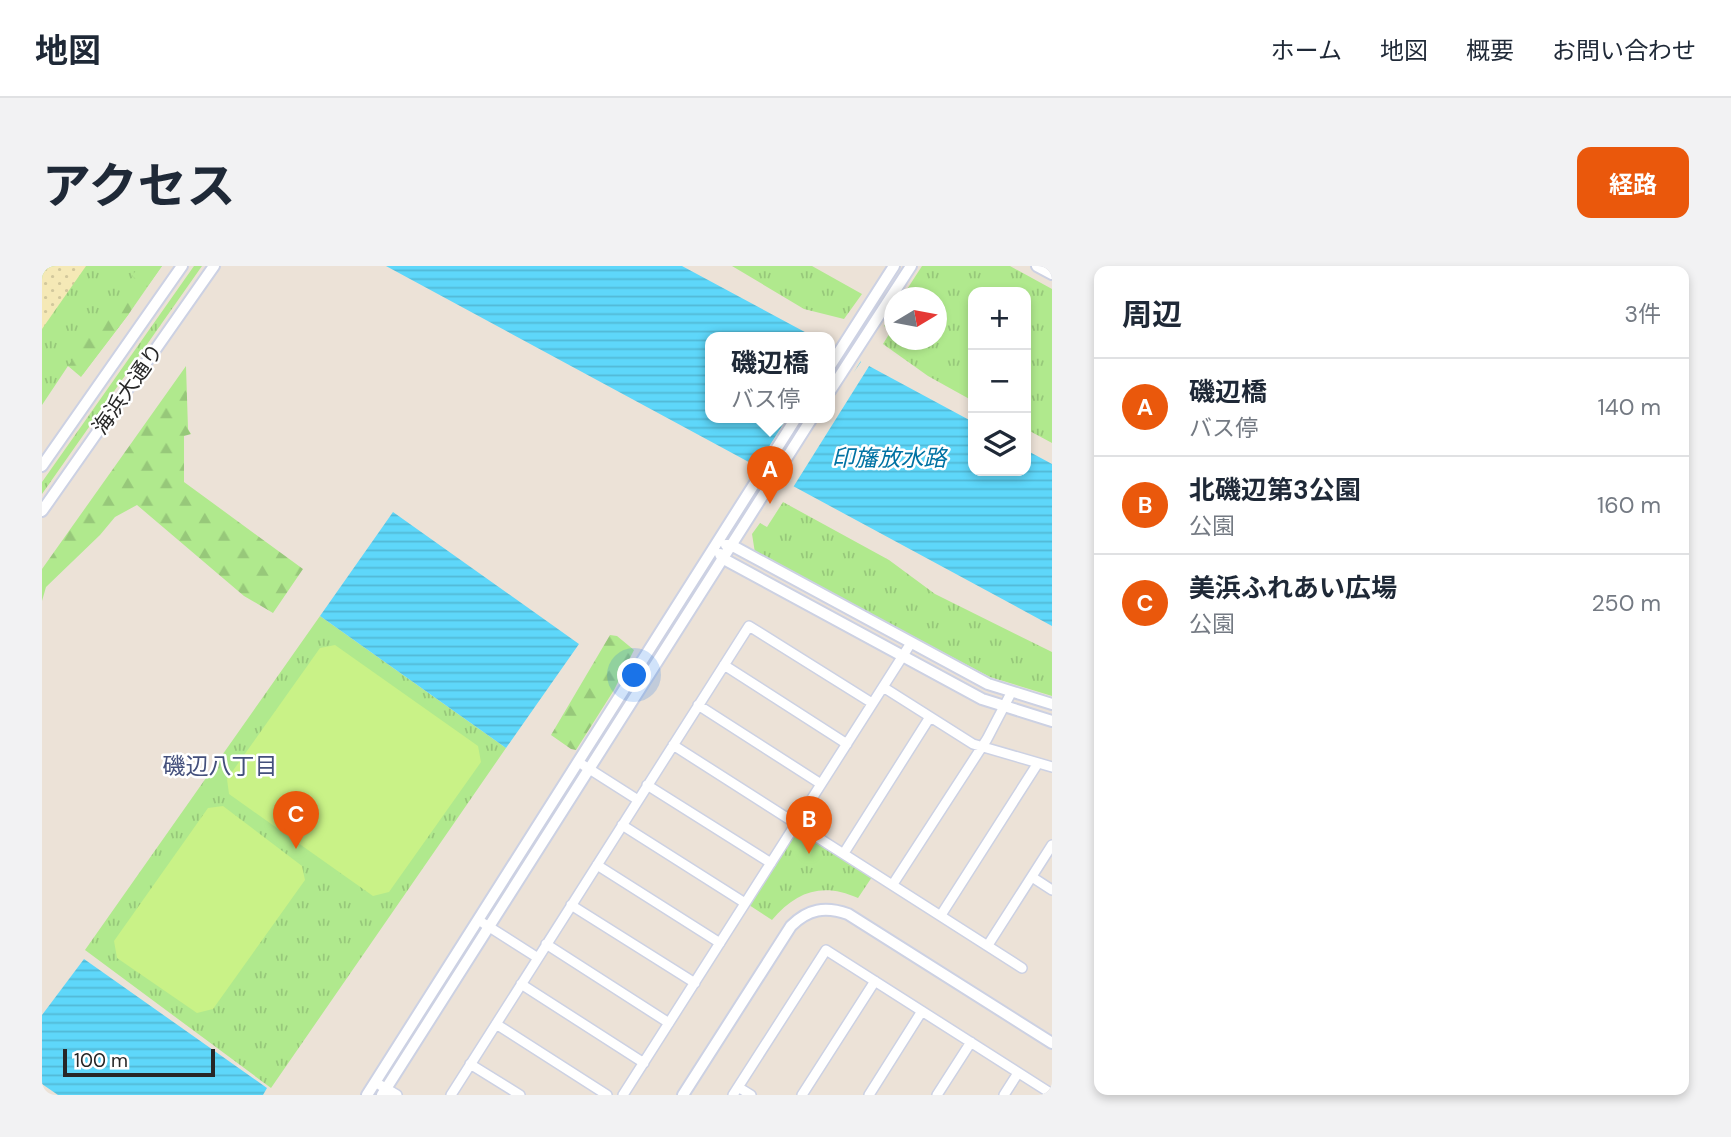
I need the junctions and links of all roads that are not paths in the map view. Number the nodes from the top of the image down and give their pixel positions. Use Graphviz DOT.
graph roads {
  1 [pos="182,266"];
  2 [pos="214,266"];
  3 [pos="894,266"];
  4 [pos="911,266"];
  5 [pos="1037,266"];
  6 [pos="1052,274"];
  7 [pos="835,358"];
  8 [pos="835,383"];
  9 [pos="793,423"];
  10 [pos="809,423"];
  11 [pos="42,466"];
  12 [pos="42,511"];
  13 [pos="716,545"];
  14 [pos="730,545"];
  15 [pos="722,558"];
  16 [pos="911,643"];
  17 [pos="903,656"];
  18 [pos="724,665"];
  19 [pos="883,687"];
  20 [pos="1011,693"];
  21 [pos="872,704"];
  22 [pos="698,705"];
  23 [pos="1052,705"];
  24 [pos="1004,707"];
  25 [pos="930,717"];
  26 [pos="1052,721"];
  27 [pos="847,744"];
  28 [pos="673,745"];
  29 [pos="981,747"];
  30 [pos="1038,763"];
  31 [pos="584,765"];
  32 [pos="1052,767"];
  33 [pos="821,784"];
  34 [pos="648,785"];
  35 [pos="638,800"];
  36 [pos="796,823"];
  37 [pos="622,825"];
  38 [pos="1052,845"];
  39 [pos="844,853"];
  40 [pos="771,863"];
  41 [pos="597,865"];
  42 [pos="1032,877"];
  43 [pos="893,884"];
  44 [pos="1052,890"];
  45 [pos="746,903"];
  46 [pos="572,905"];
  47 [pos="941,915"];
  48 [pos="478,919"];
  49 [pos="489,927"];
  50 [pos="720,943"];
  51 [pos="546,944"];
  52 [pos="988,945"];
  53 [pos="538,958"];
  54 [pos="1022,968"];
  55 [pos="875,981"];
  56 [pos="695,983"];
  57 [pos="521,984"];
  58 [pos="922,1011"];
  59 [pos="669,1023"];
  60 [pos="496,1024"];
  61 [pos="971,1042"];
  62 [pos="1052,1043"];
  63 [pos="644,1063"];
  64 [pos="470,1064"];
  65 [pos="1018,1073"];
  66 [pos="376,1082"];
  67 [pos="736,1091"];
  68 [pos="384,1092"];
  69 [pos="1052,1094"];
  70 [pos="367,1095"];
  71 [pos="397,1095"];
  72 [pos="451,1095"];
  73 [pos="520,1095"];
  74 [pos="607,1095"];
  75 [pos="623,1095"];
  76 [pos="683,1095"];
  77 [pos="751,1095"];
  78 [pos="802,1095"];
  79 [pos="869,1095"];
  80 [pos="937,1095"];
  81 [pos="1004,1095"];
  1 -- 11 [label="street, 海浜大通り"];
  2 -- 12 [label="street, 海浜大通り"];
  3 -- 7 [label="street"];
  4 -- 8 [label="street"];
  5 -- 6 [label="street"];
  9 -- 13 [label="street"];
  10 -- 14 [label="street"];
  13 -- 14 [label="street"];
  13 -- 15 [label="street"];
  13 -- 31 [label="street"];
  14 -- 15 [label="street"];
  14 -- 16 [label="street"];
  15 -- 17 [label="street"];
  15 -- 31 [label="street"];
  16 -- 17 [label="street"];
  16 -- 20 [label="street"];
  17 -- 19 [label="street"];
  17 -- 24 [label="street"];
  18 -- 21 [label="street"];
  18 -- 22 [label="street"];
  18 -- 27 [label="street"];
  19 -- 21 [label="street"];
  19 -- 25 [label="street"];
  20 -- 23 [label="street"];
  20 -- 24 [label="street"];
  21 -- 27 [label="street"];
  22 -- 28 [label="street"];
  22 -- 33 [label="street"];
  24 -- 26 [label="street"];
  24 -- 29 [label="street"];
  25 -- 29 [label="street"];
  25 -- 39 [label="street"];
  27 -- 33 [label="street"];
  28 -- 34 [label="street"];
  28 -- 36 [label="street"];
  29 -- 30 [label="street"];
  29 -- 43 [label="street"];
  30 -- 32 [label="street"];
  30 -- 47 [label="street"];
  31 -- 35 [label="street"];
  31 -- 48 [label="street"];
  31 -- 49 [label="street"];
  33 -- 36 [label="street"];
  34 -- 35 [label="street"];
  34 -- 40 [label="street"];
  35 -- 37 [label="street"];
  36 -- 39 [label="street"];
  36 -- 40 [label="street"];
  37 -- 41 [label="street"];
  37 -- 45 [label="street"];
  38 -- 42 [label="street"];
  39 -- 43 [label="street"];
  40 -- 45 [label="street"];
  41 -- 46 [label="street"];
  41 -- 50 [label="street"];
  42 -- 44 [label="street"];
  42 -- 52 [label="street"];
  43 -- 47 [label="street"];
  45 -- 50 [label="street"];
  46 -- 51 [label="street"];
  46 -- 56 [label="street"];
  47 -- 52 [label="street"];
  48 -- 49 [label="street"];
  48 -- 66 [label="street"];
  49 -- 53 [label="street"];
  49 -- 68 [label="street"];
  50 -- 56 [label="street"];
  51 -- 53 [label="street"];
  51 -- 59 [label="street"];
  52 -- 54 [label="street"];
  53 -- 57 [label="street"];
  55 -- 58 [label="street"];
  55 -- 67 [label="street"];
  55 -- 78 [label="street"];
  56 -- 59 [label="street"];
  57 -- 60 [label="street"];
  57 -- 63 [label="street"];
  58 -- 61 [label="street"];
  58 -- 79 [label="street"];
  59 -- 63 [label="street"];
  60 -- 64 [label="street"];
  60 -- 74 [label="street"];
  61 -- 65 [label="street"];
  61 -- 80 [label="street"];
  62 -- 76 [label="street"];
  63 -- 75 [label="street"];
  64 -- 72 [label="street"];
  64 -- 73 [label="street"];
  65 -- 69 [label="street"];
  65 -- 81 [label="street"];
  66 -- 68 [label="street"];
  66 -- 70 [label="street"];
  67 -- 77 [label="street"];
  68 -- 71 [label="street"];
}
